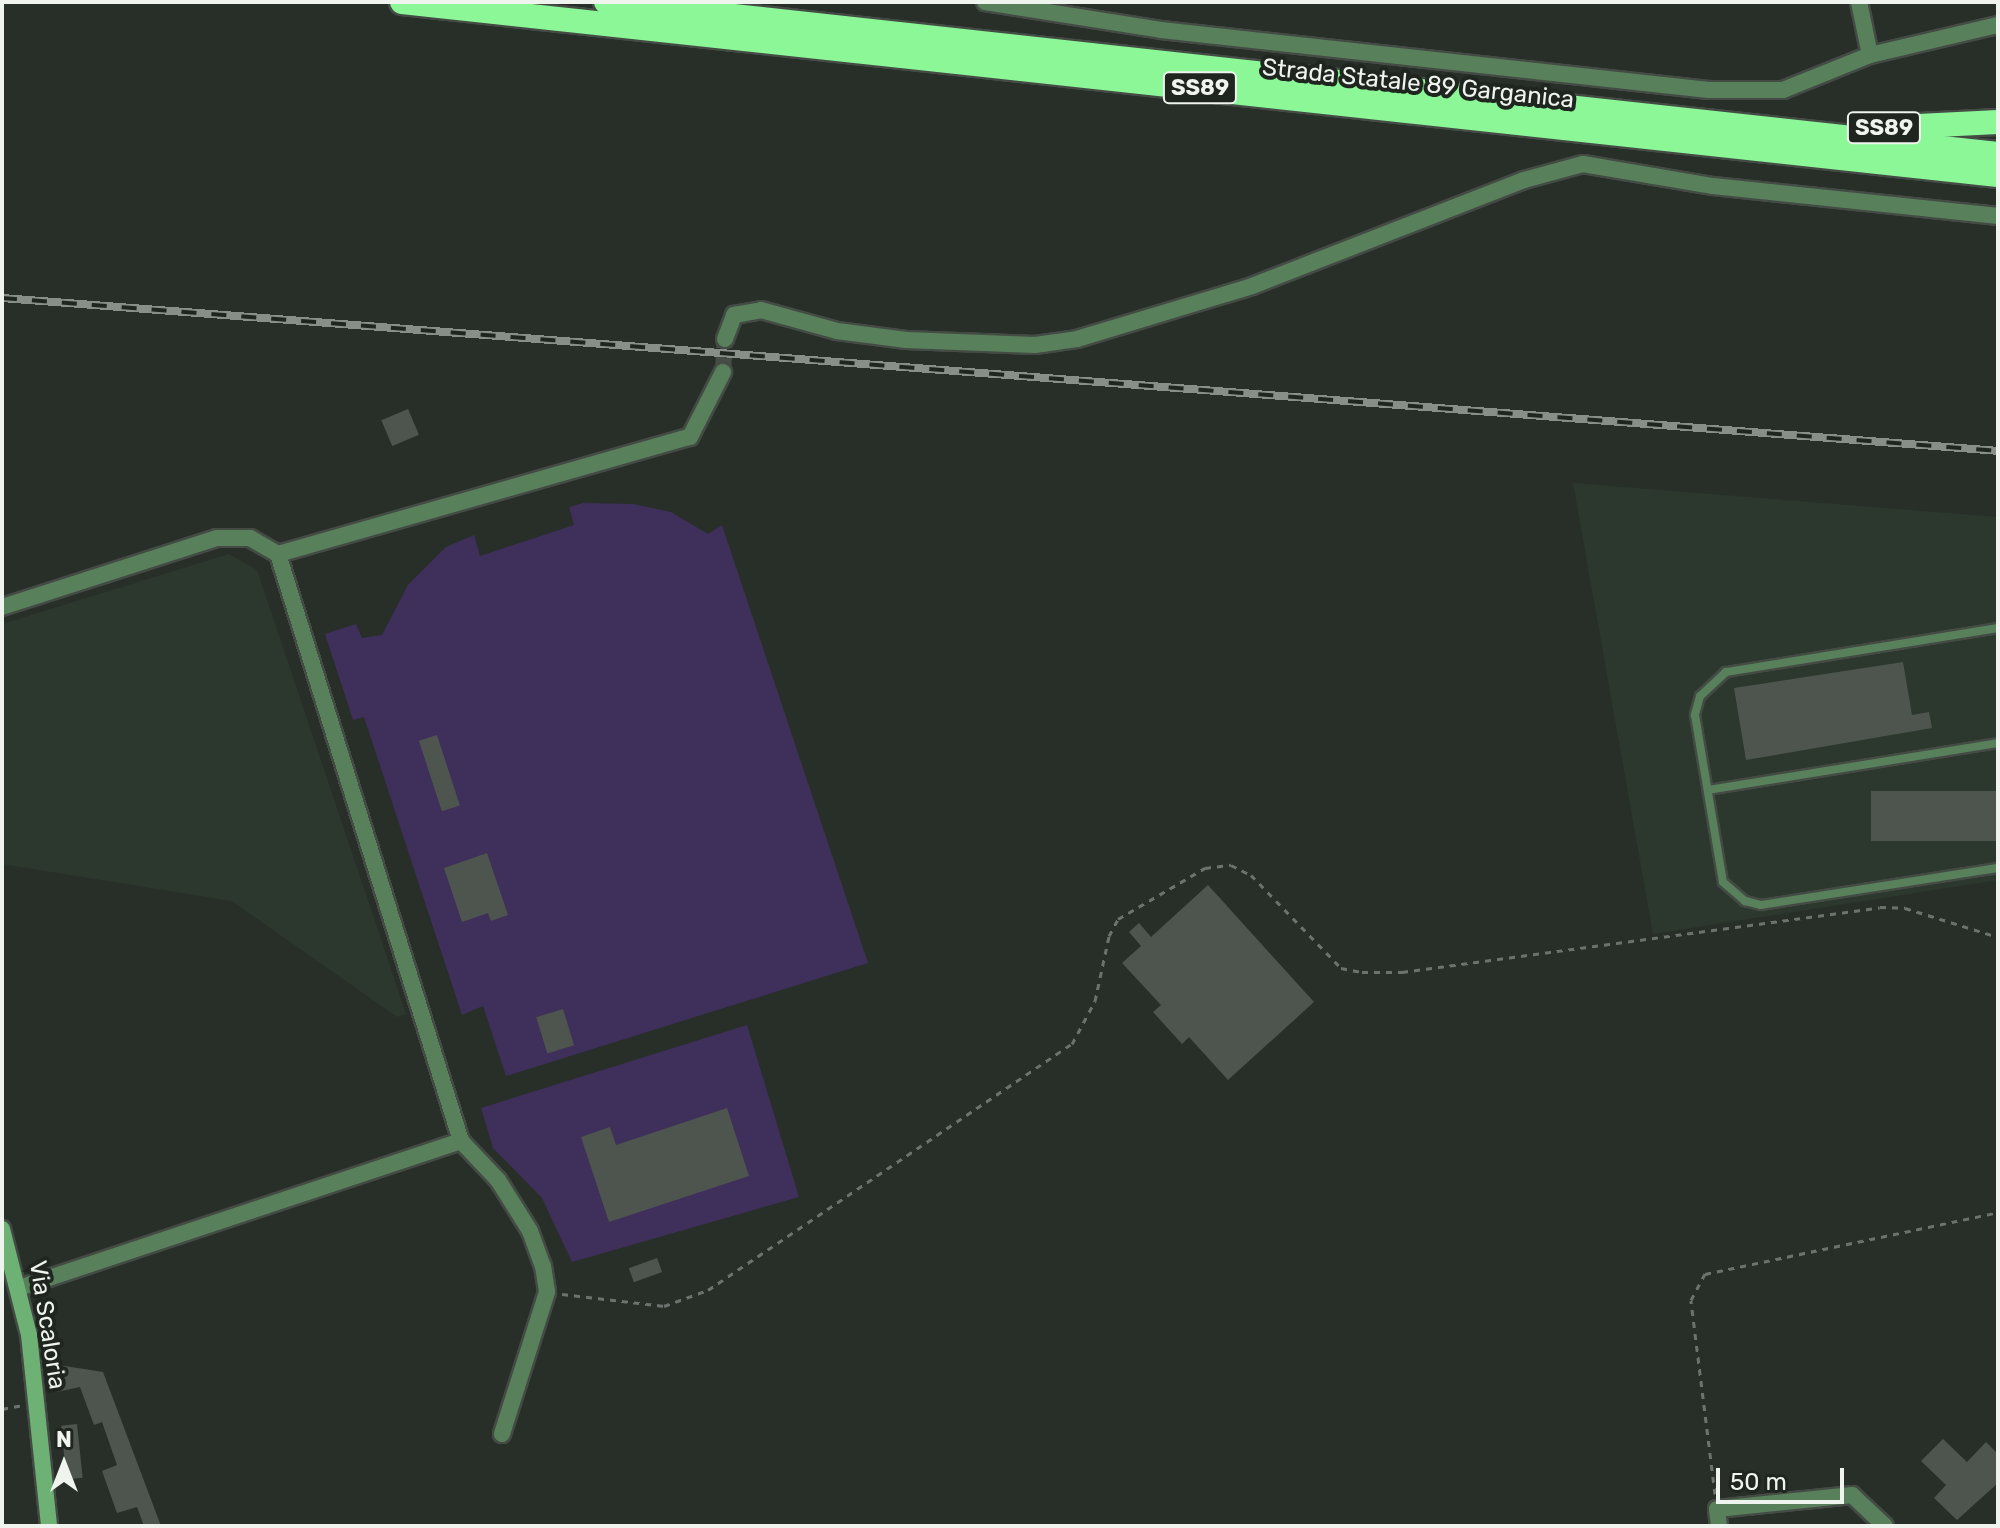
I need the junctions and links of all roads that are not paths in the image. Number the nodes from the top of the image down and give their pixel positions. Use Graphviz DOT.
graph roads {
  1 [pos="402,2"];
  2 [pos="606,2"];
  3 [pos="985,2"];
  4 [pos="1859,2"];
  5 [pos="1998,25"];
  6 [pos="1870,55"];
  7 [pos="1998,122"];
  8 [pos="1771,129"];
  9 [pos="1998,154"];
  10 [pos="1998,175"];
  11 [pos="1998,216"];
  12 [pos="725,339"];
  13 [pos="723,372"];
  14 [pos="278,554"];
  15 [pos="2,607"];
  16 [pos="1998,628"];
  17 [pos="1998,743"];
  18 [pos="1708,790"];
  19 [pos="1998,868"];
  20 [pos="461,1141"];
  21 [pos="2,1229"];
  22 [pos="19,1288"];
  23 [pos="502,1434"];
  24 [pos="1718,1518"];
  25 [pos="49,1526"];
  26 [pos="1885,1526"];
  1 -- 10 [label="highway, Strada Statale 89 Garganica / SS89"];
  2 -- 8 [label="highway, Strada Statale 89 Garganica / SS89"];
  3 -- 6 [label="street"];
  4 -- 6 [label="street"];
  5 -- 6 [label="street"];
  7 -- 8 [label="highway, SS89"];
  8 -- 9 [label="highway, Strada Statale 89 Garganica / SS89"];
  11 -- 12 [label="street"];
  13 -- 14 [label="street"];
  14 -- 15 [label="street"];
  14 -- 20 [label="street"];
  16 -- 18 [label="lane"];
  17 -- 18 [label="lane"];
  18 -- 19 [label="lane"];
  20 -- 22 [label="street"];
  20 -- 23 [label="street"];
  21 -- 22 [label="street, Via Scaloria"];
  22 -- 25 [label="street, Via Scaloria"];
  24 -- 26 [label="street"];
}
